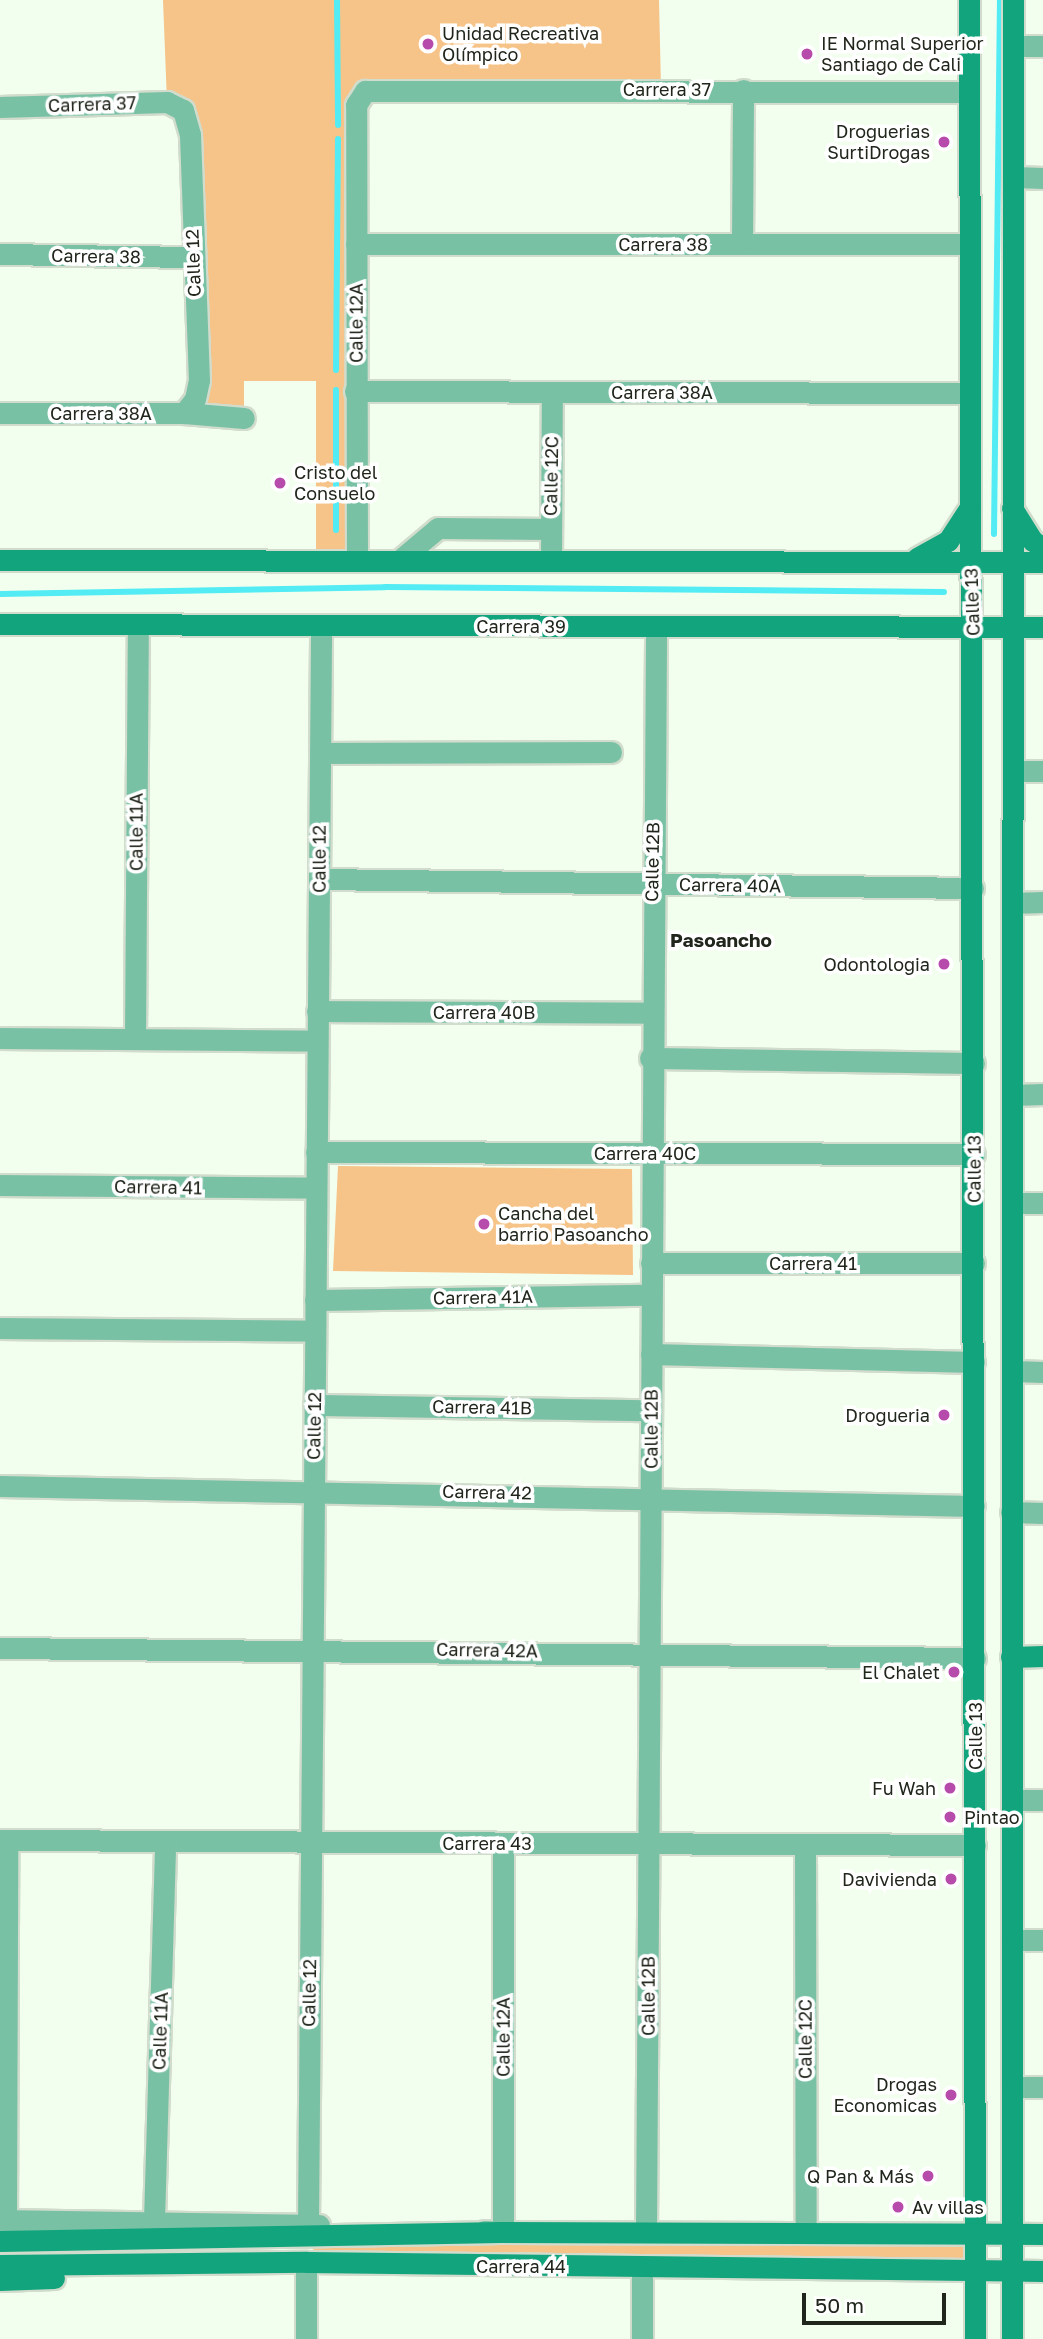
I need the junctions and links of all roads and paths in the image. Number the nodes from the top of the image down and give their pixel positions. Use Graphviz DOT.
graph roads {
  1 [pos="969,0"];
  2 [pos="1013,0"];
  3 [pos="1013,46"];
  4 [pos="1043,46"];
  5 [pos="743,90"];
  6 [pos="365,91"];
  7 [pos="969,92"];
  8 [pos="0,107"];
  9 [pos="183,110"];
  10 [pos="1013,177"];
  11 [pos="1043,178"];
  12 [pos="356,244"];
  13 [pos="742,244"];
  14 [pos="970,244"];
  15 [pos="0,254"];
  16 [pos="191,257"];
  17 [pos="355,391"];
  18 [pos="552,391"];
  19 [pos="970,393"];
  20 [pos="0,413"];
  21 [pos="184,413"];
  22 [pos="244,418"];
  23 [pos="1011,506"];
  24 [pos="968,508"];
  25 [pos="551,529"];
  26 [pos="1043,548"];
  27 [pos="357,559"];
  28 [pos="401,559"];
  29 [pos="0,560"];
  30 [pos="551,560"];
  31 [pos="911,561"];
  32 [pos="1043,562"];
  33 [pos="971,569"];
  34 [pos="1012,571"];
  35 [pos="973,620"];
  36 [pos="1013,621"];
  37 [pos="0,624"];
  38 [pos="138,625"];
  39 [pos="656,626"];
  40 [pos="321,627"];
  41 [pos="1043,627"];
  42 [pos="611,752"];
  43 [pos="320,753"];
  44 [pos="1014,771"];
  45 [pos="1043,771"];
  46 [pos="319,879"];
  47 [pos="652,884"];
  48 [pos="974,888"];
  49 [pos="1043,902"];
  50 [pos="1012,903"];
  51 [pos="317,1011"];
  52 [pos="651,1013"];
  53 [pos="0,1038"];
  54 [pos="135,1039"];
  55 [pos="317,1041"];
  56 [pos="650,1058"];
  57 [pos="974,1063"];
  58 [pos="1043,1094"];
  59 [pos="1013,1095"];
  60 [pos="316,1152"];
  61 [pos="651,1153"];
  62 [pos="974,1154"];
  63 [pos="0,1185"];
  64 [pos="316,1188"];
  65 [pos="1013,1203"];
  66 [pos="1043,1203"];
  67 [pos="651,1263"];
  68 [pos="974,1263"];
  69 [pos="651,1295"];
  70 [pos="315,1300"];
  71 [pos="0,1328"];
  72 [pos="315,1331"];
  73 [pos="651,1354"];
  74 [pos="974,1362"];
  75 [pos="1013,1371"];
  76 [pos="1043,1372"];
  77 [pos="314,1405"];
  78 [pos="651,1410"];
  79 [pos="0,1486"];
  80 [pos="313,1489"];
  81 [pos="650,1496"];
  82 [pos="974,1506"];
  83 [pos="1011,1512"];
  84 [pos="1043,1513"];
  85 [pos="0,1648"];
  86 [pos="312,1648"];
  87 [pos="650,1653"];
  88 [pos="1043,1656"];
  89 [pos="1011,1657"];
  90 [pos="975,1658"];
  91 [pos="1012,1800"];
  92 [pos="1043,1800"];
  93 [pos="4,1840"];
  94 [pos="165,1841"];
  95 [pos="310,1842"];
  96 [pos="503,1843"];
  97 [pos="649,1844"];
  98 [pos="805,1845"];
  99 [pos="975,1845"];
  100 [pos="1043,1940"];
  101 [pos="1012,1941"];
  102 [pos="1012,2087"];
  103 [pos="1043,2087"];
  104 [pos="3,2220"];
  105 [pos="154,2220"];
  106 [pos="308,2225"];
  107 [pos="503,2232"];
  108 [pos="646,2232"];
  109 [pos="806,2232"];
  110 [pos="974,2234"];
  111 [pos="1012,2234"];
  112 [pos="1043,2234"];
  113 [pos="0,2241"];
  114 [pos="0,2265"];
  115 [pos="342,2265"];
  116 [pos="642,2267"];
  117 [pos="306,2268"];
  118 [pos="976,2269"];
  119 [pos="1043,2270"];
  120 [pos="1012,2271"];
  121 [pos="0,2280"];
  122 [pos="306,2339"];
  123 [pos="642,2339"];
  124 [pos="975,2339"];
  125 [pos="1012,2339"];
  1 -- 7 [label="main road, Calle 13"];
  2 -- 3 [label="main road, Calle 13"];
  3 -- 4 [label="street"];
  3 -- 10 [label="main road, Calle 13"];
  5 -- 6 [label="street, Carrera 37"];
  5 -- 7 [label="street, Carrera 37"];
  5 -- 13 [label="street"];
  6 -- 12 [label="street, Calle 12A"];
  7 -- 14 [label="main road, Calle 13"];
  8 -- 9 [label="street, Carrera 37"];
  9 -- 16 [label="street, Calle 12"];
  10 -- 11 [label="street"];
  10 -- 23 [label="main road, Calle 13"];
  12 -- 13 [label="street, Carrera 38"];
  12 -- 17 [label="street, Calle 12A"];
  13 -- 14 [label="street, Carrera 38"];
  14 -- 19 [label="main road, Calle 13"];
  15 -- 16 [label="street, Carrera 38"];
  16 -- 21 [label="street, Calle 12"];
  17 -- 18 [label="street, Carrera 38A"];
  17 -- 27 [label="street, Calle 12A"];
  18 -- 19 [label="street, Carrera 38A"];
  18 -- 25 [label="street, Calle 12C"];
  19 -- 24 [label="main road, Calle 13"];
  20 -- 21 [label="street, Carrera 38A"];
  21 -- 22 [label="street, Carrera 38A"];
  23 -- 26 [label="main road"];
  23 -- 34 [label="main road, Calle 13"];
  24 -- 31 [label="main road"];
  24 -- 33 [label="main road, Calle 13"];
  25 -- 28 [label="street"];
  25 -- 30 [label="street, Calle 12C"];
  27 -- 28 [label="main road"];
  27 -- 29 [label="main road"];
  28 -- 30 [label="main road"];
  30 -- 31 [label="main road"];
  31 -- 33 [label="main road"];
  32 -- 34 [label="main road"];
  33 -- 34 [label="main road"];
  33 -- 35 [label="main road, Calle 13"];
  34 -- 36 [label="main road, Calle 13"];
  35 -- 36 [label="main road, Carrera 39"];
  35 -- 39 [label="main road, Carrera 39"];
  35 -- 48 [label="main road, Calle 13"];
  36 -- 41 [label="main road, Carrera 39"];
  36 -- 44 [label="main road, Calle 13"];
  37 -- 38 [label="main road, Carrera 39"];
  38 -- 40 [label="main road, Carrera 39"];
  38 -- 54 [label="street, Calle 11A"];
  39 -- 40 [label="main road, Carrera 39"];
  39 -- 47 [label="street, Calle 12B"];
  40 -- 43 [label="street, Calle 12"];
  42 -- 43 [label="street"];
  43 -- 46 [label="street, Calle 12"];
  44 -- 45 [label="street"];
  44 -- 50 [label="main road, Calle 13"];
  46 -- 47 [label="street, Carrera 40A"];
  46 -- 51 [label="street, Calle 12"];
  47 -- 48 [label="street, Carrera 40A"];
  47 -- 52 [label="street, Calle 12B"];
  48 -- 57 [label="main road, Calle 13"];
  49 -- 50 [label="street"];
  50 -- 59 [label="main road, Calle 13"];
  51 -- 52 [label="street, Carrera 40B"];
  51 -- 55 [label="street, Calle 12"];
  52 -- 56 [label="street, Calle 12B"];
  53 -- 54 [label="street"];
  54 -- 55 [label="street"];
  55 -- 60 [label="street, Calle 12"];
  56 -- 57 [label="street"];
  56 -- 61 [label="street, Calle 12B"];
  57 -- 62 [label="main road, Calle 13"];
  58 -- 59 [label="street"];
  59 -- 65 [label="main road, Calle 13"];
  60 -- 61 [label="street, Carrera 40C"];
  60 -- 64 [label="street, Calle 12"];
  61 -- 62 [label="street, Carrera 40C"];
  61 -- 67 [label="street, Calle 12B"];
  62 -- 68 [label="main road, Calle 13"];
  63 -- 64 [label="street, Carrera 41"];
  64 -- 70 [label="street, Calle 12"];
  65 -- 66 [label="street"];
  65 -- 75 [label="main road, Calle 13"];
  67 -- 68 [label="street, Carrera 41"];
  67 -- 69 [label="street, Calle 12B"];
  68 -- 74 [label="main road, Calle 13"];
  69 -- 70 [label="street, Carrera 41A"];
  69 -- 73 [label="street, Calle 12B"];
  70 -- 72 [label="street, Calle 12"];
  71 -- 72 [label="street"];
  72 -- 77 [label="street, Calle 12"];
  73 -- 74 [label="street"];
  73 -- 78 [label="street, Calle 12B"];
  74 -- 82 [label="main road, Calle 13"];
  75 -- 76 [label="street"];
  75 -- 83 [label="main road, Calle 13"];
  77 -- 78 [label="street, Carrera 41B"];
  77 -- 80 [label="street, Calle 12"];
  78 -- 81 [label="street, Calle 12B"];
  79 -- 80 [label="street, Carrera 42"];
  80 -- 81 [label="street, Carrera 42"];
  80 -- 86 [label="street, Calle 12"];
  81 -- 82 [label="street, Carrera 42"];
  81 -- 87 [label="street, Calle 12B"];
  82 -- 90 [label="main road, Calle 13"];
  83 -- 84 [label="street"];
  83 -- 89 [label="main road, Calle 13"];
  85 -- 86 [label="street, Carrera 42A"];
  86 -- 87 [label="street, Carrera 42A"];
  86 -- 95 [label="street, Calle 12"];
  87 -- 90 [label="street, Carrera 42A"];
  87 -- 97 [label="street, Calle 12B"];
  88 -- 89 [label="main road"];
  89 -- 91 [label="main road, Calle 13"];
  90 -- 99 [label="main road, Calle 13"];
  91 -- 92 [label="street"];
  91 -- 101 [label="main road, Calle 13"];
  93 -- 94 [label="street, Carrera 43"];
  93 -- 104 [label="street"];
  94 -- 95 [label="street, Carrera 43"];
  94 -- 105 [label="street, Calle 11A"];
  95 -- 96 [label="street, Carrera 43"];
  95 -- 106 [label="street, Calle 12"];
  96 -- 97 [label="street, Carrera 43"];
  96 -- 107 [label="street, Calle 12A"];
  97 -- 98 [label="street, Carrera 43"];
  97 -- 108 [label="street, Calle 12B"];
  98 -- 99 [label="street, Carrera 43"];
  98 -- 109 [label="street, Calle 12C"];
  99 -- 110 [label="main road, Calle 13"];
  100 -- 101 [label="street"];
  101 -- 102 [label="main road, Calle 13"];
  102 -- 103 [label="street"];
  102 -- 111 [label="main road, Calle 13"];
  104 -- 105 [label="street, Carrera 44"];
  105 -- 106 [label="street, Carrera 44"];
  106 -- 107 [label="street, Carrera 44"];
  107 -- 108 [label="main road, Carrera 44"];
  107 -- 113 [label="main road, Carrera 44"];
  108 -- 109 [label="main road, Carrera 44"];
  109 -- 110 [label="main road, Carrera 44"];
  110 -- 111 [label="main road, Carrera 44"];
  110 -- 118 [label="main road, Calle 13"];
  111 -- 112 [label="main road, Carrera 44"];
  111 -- 120 [label="main road, Calle 13"];
  114 -- 115 [label="main road, Carrera 44"];
  115 -- 116 [label="main road, Carrera 44"];
  115 -- 117 [label="main road"];
  116 -- 118 [label="main road, Carrera 44"];
  116 -- 123 [label="street"];
  117 -- 121 [label="main road"];
  117 -- 122 [label="street"];
  118 -- 120 [label="main road, Carrera 44"];
  118 -- 124 [label="main road, Calle 13"];
  119 -- 120 [label="main road, Carrera 44"];
  120 -- 125 [label="main road, Calle 13"];
}
